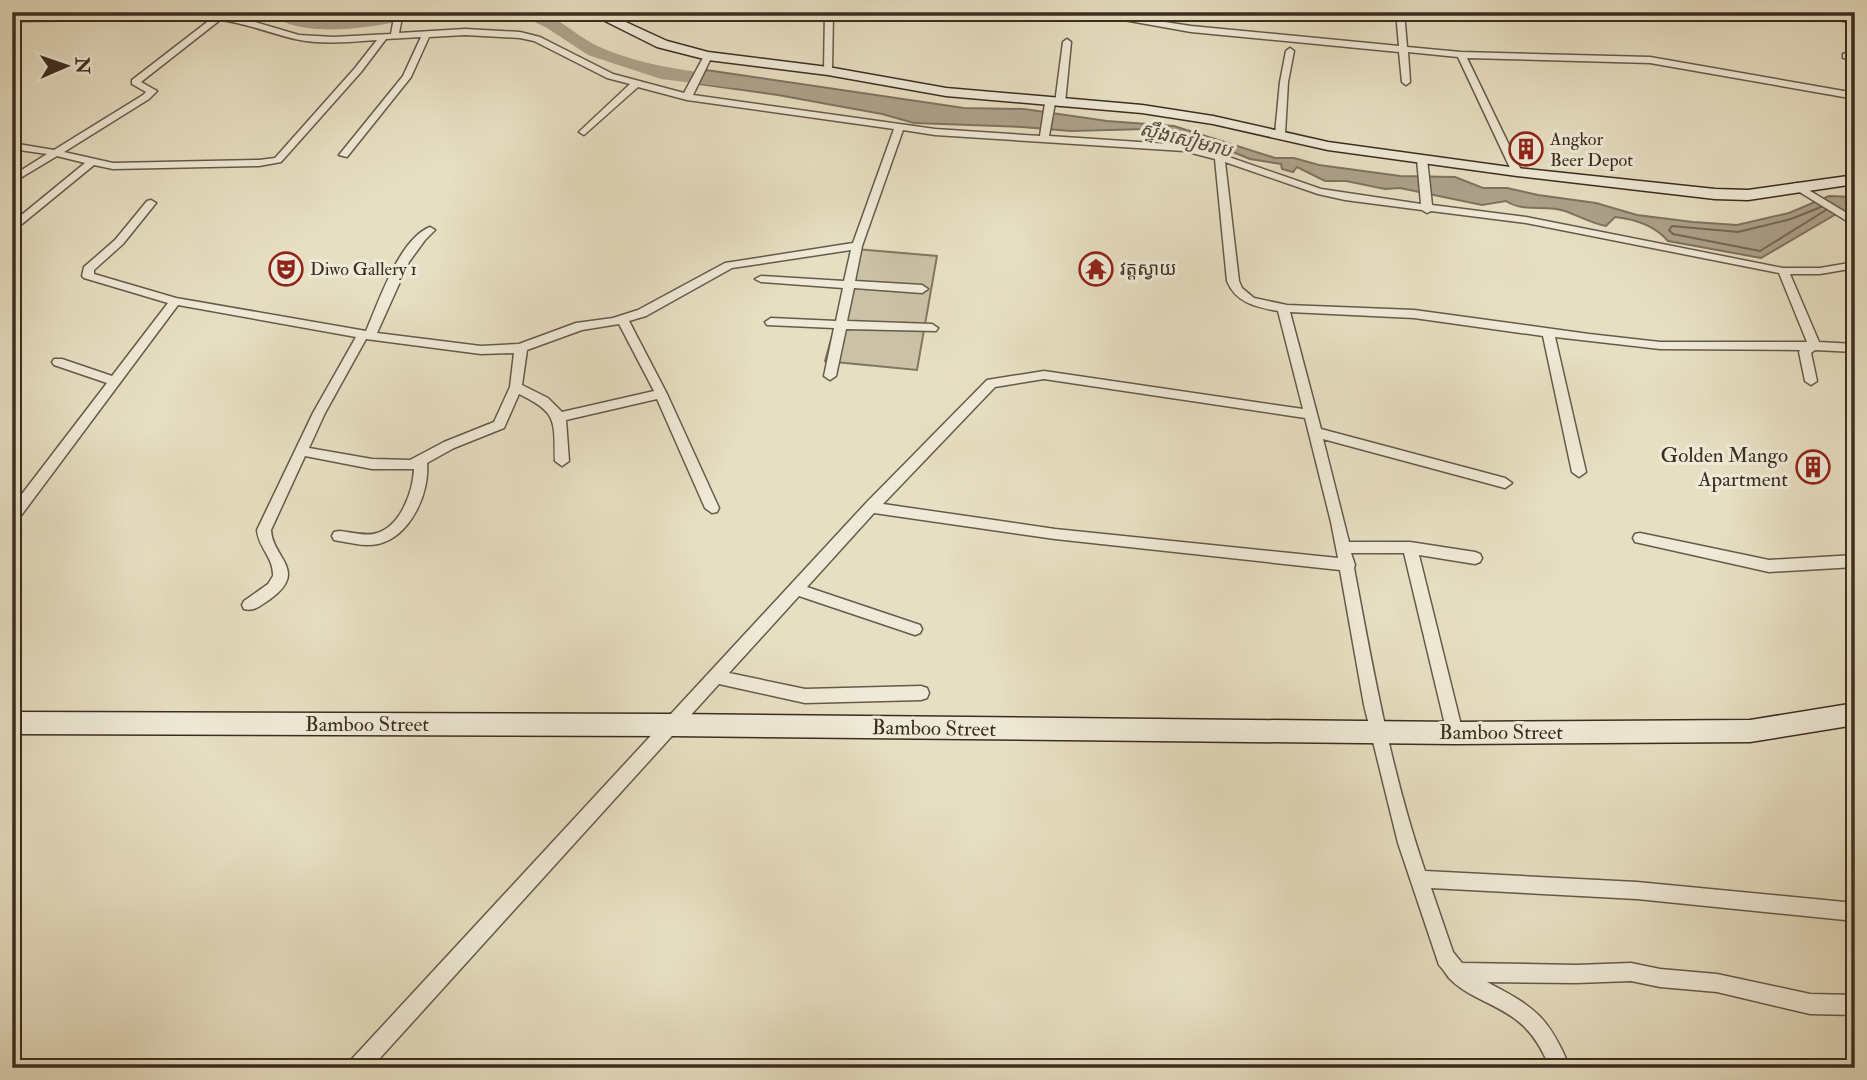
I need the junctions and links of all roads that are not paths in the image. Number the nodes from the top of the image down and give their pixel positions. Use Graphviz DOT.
graph roads {
  1 [pos="399,12"];
  2 [pos="593,12"];
  3 [pos="829,12"];
  4 [pos="1083,12"];
  5 [pos="1400,12"];
  6 [pos="1630,12"];
  7 [pos="1762,12"];
  8 [pos="1797,12"];
  9 [pos="219,17"];
  10 [pos="12,19"];
  11 [pos="1855,21"];
  12 [pos="426,36"];
  13 [pos="394,38"];
  14 [pos="382,39"];
  15 [pos="1067,42"];
  16 [pos="1405,50"];
  17 [pos="1290,51"];
  18 [pos="1461,55"];
  19 [pos="706,60"];
  20 [pos="828,71"];
  21 [pos="1406,82"];
  22 [pos="635,85"];
  23 [pos="688,95"];
  24 [pos="1855,96"];
  25 [pos="1053,105"];
  26 [pos="899,128"];
  27 [pos="584,132"];
  28 [pos="1280,134"];
  29 [pos="1045,136"];
  30 [pos="12,146"];
  31 [pos="57,153"];
  32 [pos="344,155"];
  33 [pos="1220,157"];
  34 [pos="93,161"];
  35 [pos="1422,164"];
  36 [pos="1517,172"];
  37 [pos="1855,179"];
  38 [pos="12,180"];
  39 [pos="1797,187"];
  40 [pos="151,203"];
  41 [pos="1427,206"];
  42 [pos="18,222"];
  43 [pos="1855,223"];
  44 [pos="430,230"];
  45 [pos="857,246"];
  46 [pos="1855,265"];
  47 [pos="1783,271"];
  48 [pos="761,279"];
  49 [pos="848,284"];
  50 [pos="922,289"];
  51 [pos="176,300"];
  52 [pos="1283,307"];
  53 [pos="623,320"];
  54 [pos="771,322"];
  55 [pos="841,323"];
  56 [pos="932,328"];
  57 [pos="366,334"];
  58 [pos="1549,335"];
  59 [pos="1814,344"];
  60 [pos="521,348"];
  61 [pos="1855,348"];
  62 [pos="58,362"];
  63 [pos="830,376"];
  64 [pos="115,381"];
  65 [pos="1811,381"];
  66 [pos="516,387"];
  67 [pos="661,394"];
  68 [pos="1310,414"];
  69 [pos="561,417"];
  70 [pos="1315,432"];
  71 [pos="302,451"];
  72 [pos="562,461"];
  73 [pos="421,463"];
  74 [pos="1579,472"];
  75 [pos="1504,483"];
  76 [pos="871,507"];
  77 [pos="712,508"];
  78 [pos="12,517"];
  79 [pos="339,536"];
  80 [pos="1640,538"];
  81 [pos="1344,547"];
  82 [pos="1410,548"];
  83 [pos="1475,558"];
  84 [pos="1855,561"];
  85 [pos="1348,565"];
  86 [pos="796,589"];
  87 [pos="249,605"];
  88 [pos="915,629"];
  89 [pos="717,677"];
  90 [pos="921,693"];
  91 [pos="1855,713"];
  92 [pos="12,723"];
  93 [pos="672,725"];
  94 [pos="1379,733"];
  95 [pos="1455,733"];
  96 [pos="1419,878"];
  97 [pos="1855,912"];
  98 [pos="1456,972"];
  99 [pos="1855,1005"];
  100 [pos="357,1068"];
  101 [pos="1560,1068"];
  1 -- 13 [label="street"];
  2 -- 19 [label="street"];
  3 -- 20 [label="street"];
  4 -- 16 [label="street"];
  5 -- 16 [label="street"];
  6 -- 7 [label="street"];
  8 -- 11 [label="street"];
  9 -- 10 [label="street"];
  9 -- 14 [label="street"];
  9 -- 31 [label="street"];
  12 -- 13 [label="street"];
  12 -- 22 [label="street"];
  12 -- 32 [label="street"];
  13 -- 14 [label="street"];
  14 -- 34 [label="street"];
  15 -- 25 [label="street"];
  16 -- 18 [label="street"];
  16 -- 21 [label="street"];
  17 -- 28 [label="street"];
  18 -- 24 [label="street"];
  18 -- 36 [label="street"];
  19 -- 20 [label="street"];
  19 -- 23 [label="street"];
  20 -- 25 [label="street"];
  22 -- 23 [label="street"];
  22 -- 27 [label="street"];
  23 -- 26 [label="street"];
  25 -- 28 [label="street"];
  25 -- 29 [label="street"];
  26 -- 29 [label="street"];
  26 -- 45 [label="street"];
  28 -- 35 [label="street"];
  29 -- 33 [label="street"];
  30 -- 31 [label="street"];
  31 -- 34 [label="street"];
  31 -- 38 [label="street"];
  33 -- 41 [label="street"];
  33 -- 52 [label="street"];
  34 -- 42 [label="street"];
  35 -- 36 [label="street"];
  35 -- 41 [label="street"];
  36 -- 39 [label="street"];
  37 -- 39 [label="street"];
  39 -- 43 [label="street"];
  40 -- 51 [label="street"];
  41 -- 47 [label="street"];
  44 -- 57 [label="street"];
  45 -- 49 [label="street"];
  45 -- 53 [label="street"];
  46 -- 47 [label="street"];
  47 -- 59 [label="street"];
  48 -- 49 [label="street"];
  49 -- 50 [label="street"];
  49 -- 55 [label="street"];
  51 -- 57 [label="street"];
  51 -- 64 [label="street"];
  52 -- 58 [label="street"];
  52 -- 68 [label="street"];
  53 -- 60 [label="street"];
  53 -- 67 [label="street"];
  54 -- 55 [label="street"];
  55 -- 56 [label="street"];
  55 -- 63 [label="street"];
  57 -- 60 [label="street"];
  57 -- 71 [label="street"];
  58 -- 59 [label="street"];
  58 -- 74 [label="street"];
  59 -- 61 [label="street"];
  59 -- 65 [label="street"];
  60 -- 66 [label="street"];
  62 -- 64 [label="street"];
  64 -- 78 [label="street"];
  66 -- 69 [label="street"];
  66 -- 73 [label="street"];
  67 -- 69 [label="street"];
  67 -- 77 [label="street"];
  68 -- 70 [label="street"];
  68 -- 76 [label="street"];
  69 -- 72 [label="street"];
  70 -- 75 [label="street"];
  70 -- 81 [label="street"];
  71 -- 73 [label="street"];
  71 -- 87 [label="street"];
  73 -- 79 [label="street"];
  76 -- 85 [label="street"];
  76 -- 86 [label="street"];
  80 -- 84 [label="street"];
  81 -- 82 [label="street"];
  81 -- 85 [label="street"];
  82 -- 83 [label="street"];
  82 -- 95 [label="street"];
  85 -- 94 [label="street"];
  86 -- 88 [label="street"];
  86 -- 89 [label="street"];
  89 -- 90 [label="street"];
  89 -- 93 [label="street"];
  91 -- 95 [label="street, Bamboo Street"];
  92 -- 93 [label="street, Bamboo Street"];
  93 -- 94 [label="street, Bamboo Street"];
  93 -- 100 [label="street"];
  94 -- 95 [label="street, Bamboo Street"];
  94 -- 96 [label="street"];
  96 -- 97 [label="street"];
  96 -- 98 [label="street"];
  98 -- 99 [label="street"];
  98 -- 101 [label="street"];
}
